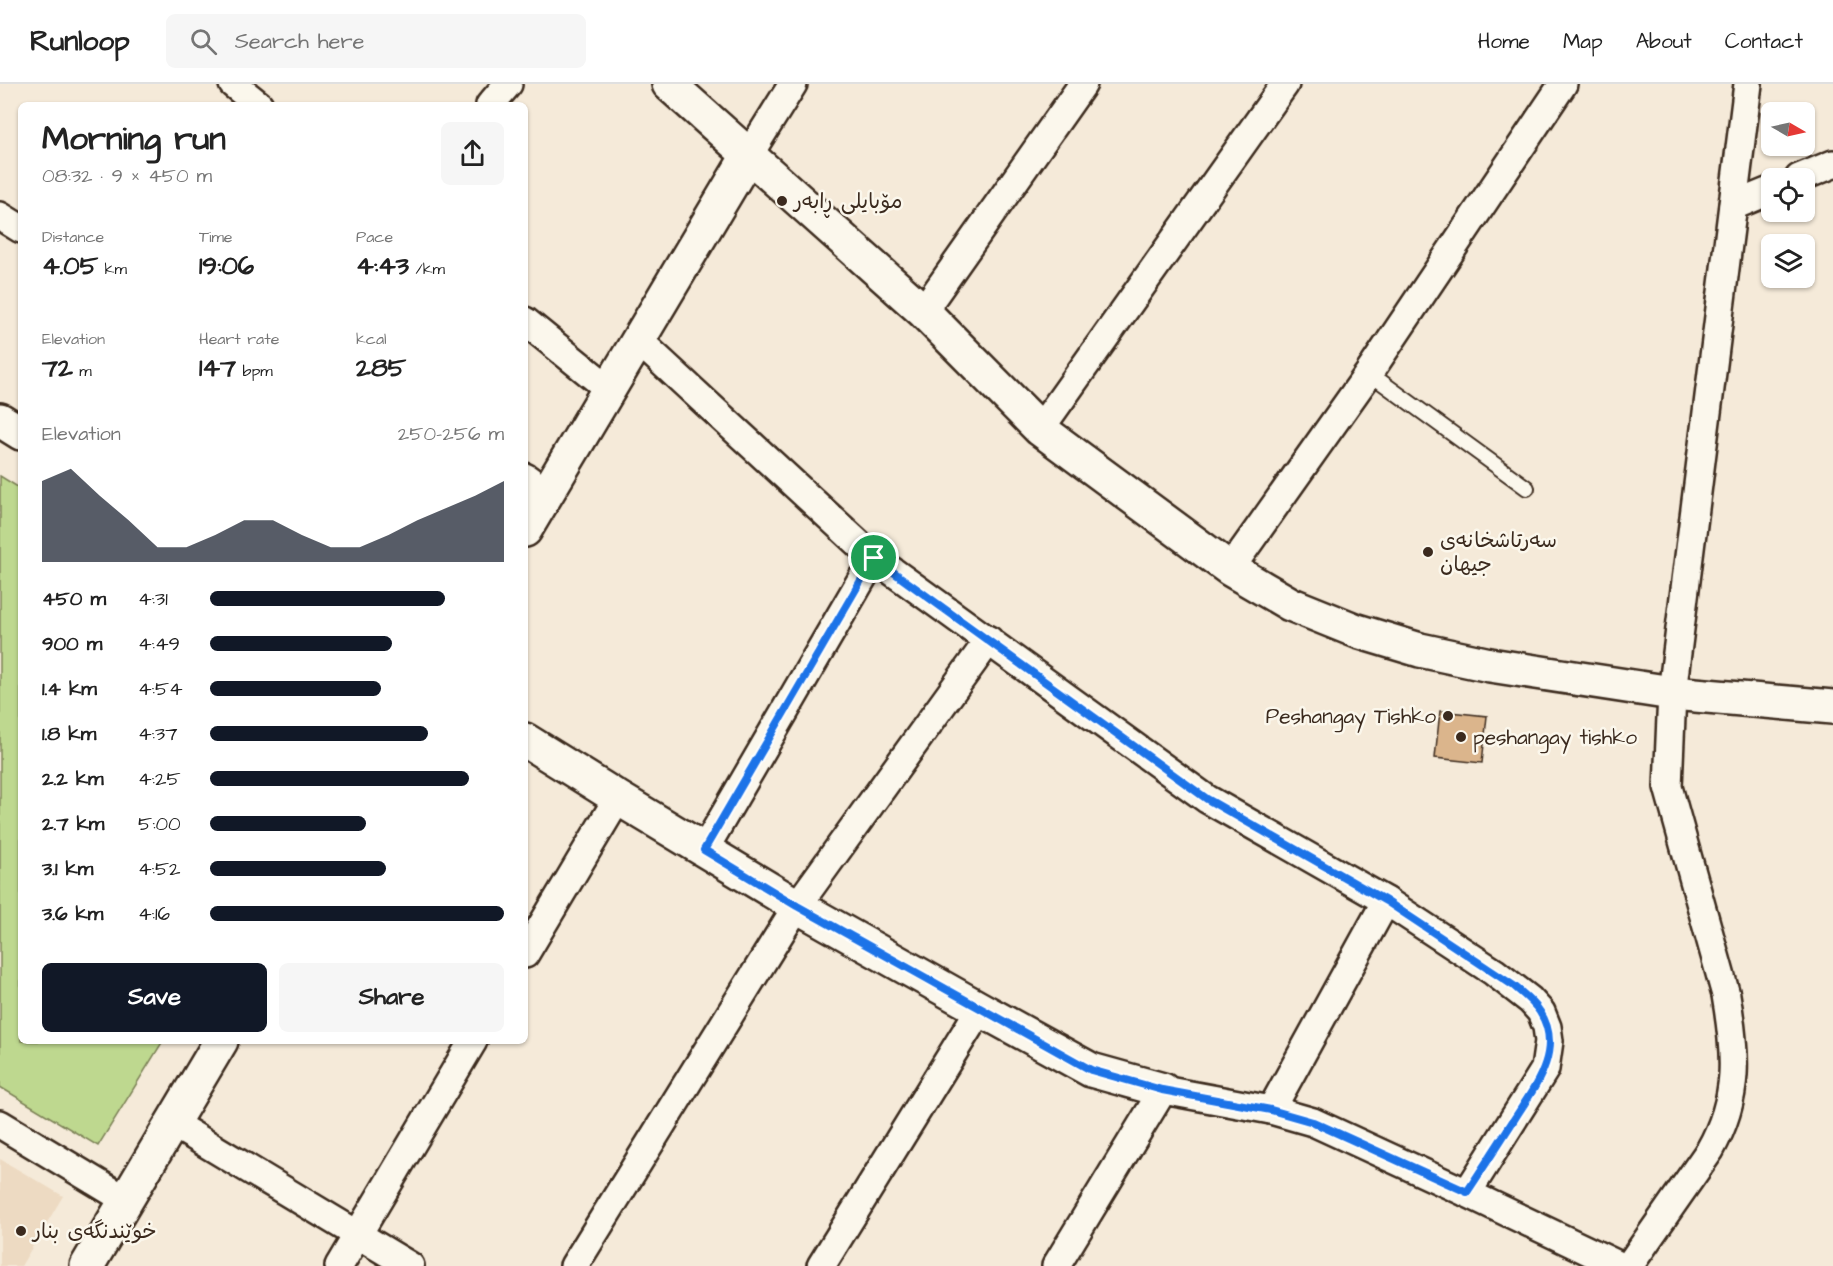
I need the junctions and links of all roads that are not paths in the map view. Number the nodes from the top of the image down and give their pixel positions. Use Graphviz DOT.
graph roads {
  1 [pos="233,84"];
  2 [pos="508,84"];
  3 [pos="669,84"];
  4 [pos="793,84"];
  5 [pos="1083,84"];
  6 [pos="1285,84"];
  7 [pos="1563,84"];
  8 [pos="1749,84"];
  9 [pos="255,102"];
  10 [pos="493,102"];
  11 [pos="747,156"];
  12 [pos="1833,164"];
  13 [pos="1815,171"];
  14 [pos="1761,195"];
  15 [pos="1733,206"];
  16 [pos="0,216"];
  17 [pos="18,227"];
  18 [pos="923,311"];
  19 [pos="528,323"];
  20 [pos="638,340"];
  21 [pos="1370,373"];
  22 [pos="609,389"];
  23 [pos="0,420"];
  24 [pos="1040,429"];
  25 [pos="18,431"];
  26 [pos="536,485"];
  27 [pos="1527,488"];
  28 [pos="528,518"];
  29 [pos="874,558"];
  30 [pos="1230,569"];
  31 [pos="989,640"];
  32 [pos="1672,693"];
  33 [pos="1828,707"];
  34 [pos="528,742"];
  35 [pos="618,798"];
  36 [pos="704,850"];
  37 [pos="1386,901"];
  38 [pos="797,906"];
  39 [pos="528,949"];
  40 [pos="980,1009"];
  41 [pos="219,1044"];
  42 [pos="471,1044"];
  43 [pos="1162,1090"];
  44 [pos="1271,1110"];
  45 [pos="172,1123"];
  46 [pos="0,1124"];
  47 [pos="1467,1192"];
  48 [pos="126,1200"];
  49 [pos="358,1234"];
  50 [pos="87,1266"];
  51 [pos="339,1266"];
  52 [pos="411,1266"];
  53 [pos="574,1266"];
  54 [pos="821,1266"];
  55 [pos="1056,1266"];
  56 [pos="1620,1266"];
  57 [pos="1629,1266"];
  1 -- 9 [label="street"];
  2 -- 10 [label="street"];
  3 -- 11 [label="street"];
  4 -- 11 [label="street"];
  5 -- 18 [label="street"];
  6 -- 24 [label="street"];
  7 -- 21 [label="street"];
  8 -- 15 [label="street"];
  11 -- 18 [label="street"];
  11 -- 20 [label="street"];
  12 -- 13 [label="street"];
  14 -- 15 [label="street"];
  15 -- 32 [label="street"];
  16 -- 17 [label="street"];
  18 -- 24 [label="street"];
  19 -- 22 [label="street"];
  20 -- 22 [label="street"];
  20 -- 29 [label="street"];
  21 -- 27 [label="lane"];
  21 -- 30 [label="street"];
  22 -- 26 [label="street"];
  23 -- 25 [label="street"];
  24 -- 30 [label="street"];
  26 -- 28 [label="street"];
  29 -- 31 [label="street"];
  29 -- 36 [label="street"];
  30 -- 32 [label="street"];
  31 -- 37 [label="street"];
  31 -- 38 [label="street"];
  32 -- 33 [label="street"];
  32 -- 57 [label="street"];
  34 -- 35 [label="street"];
  35 -- 36 [label="street"];
  35 -- 39 [label="street"];
  36 -- 38 [label="street"];
  37 -- 44 [label="street"];
  37 -- 47 [label="street"];
  38 -- 40 [label="street"];
  38 -- 53 [label="street"];
  40 -- 43 [label="street"];
  40 -- 54 [label="street"];
  41 -- 45 [label="street"];
  42 -- 49 [label="street"];
  43 -- 44 [label="street"];
  43 -- 55 [label="street"];
  44 -- 47 [label="street"];
  45 -- 48 [label="street"];
  45 -- 49 [label="street"];
  46 -- 48 [label="street"];
  47 -- 56 [label="street"];
  48 -- 50 [label="street"];
  49 -- 51 [label="street"];
  49 -- 52 [label="street"];
}
